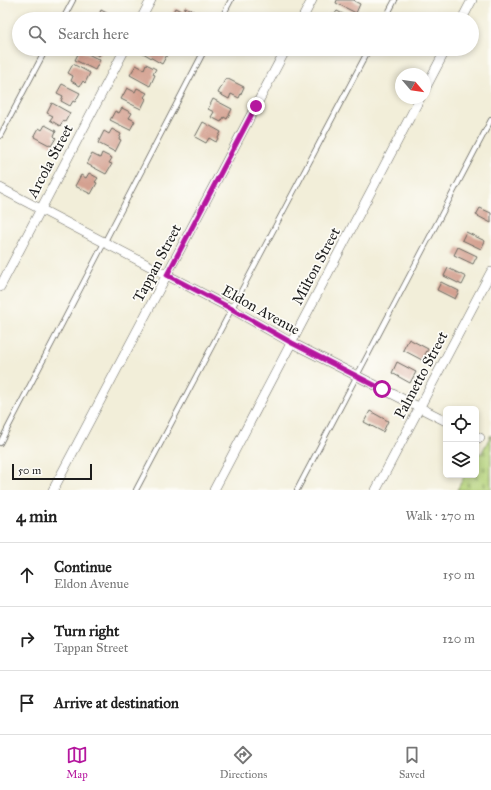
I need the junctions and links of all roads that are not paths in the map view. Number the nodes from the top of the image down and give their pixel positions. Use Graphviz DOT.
graph roads {
  1 [pos="73,0"];
  2 [pos="151,0"];
  3 [pos="231,0"];
  4 [pos="312,0"];
  5 [pos="395,0"];
  6 [pos="472,0"];
  7 [pos="66,12"];
  8 [pos="145,12"];
  9 [pos="225,12"];
  10 [pos="306,12"];
  11 [pos="389,12"];
  12 [pos="466,12"];
  13 [pos="42,56"];
  14 [pos="121,56"];
  15 [pos="201,56"];
  16 [pos="282,56"];
  17 [pos="365,56"];
  18 [pos="442,56"];
  19 [pos="431,78"];
  20 [pos="417,104"];
  21 [pos="491,120"];
  22 [pos="0,136"];
  23 [pos="0,188"];
  24 [pos="41,209"];
  25 [pos="104,243"];
  26 [pos="491,272"];
  27 [pos="167,275"];
  28 [pos="0,287"];
  29 [pos="232,309"];
  30 [pos="292,343"];
  31 [pos="356,376"];
  32 [pos="420,408"];
  33 [pos="443,420"];
  34 [pos="0,443"];
  35 [pos="53,490"];
  36 [pos="136,490"];
  37 [pos="214,490"];
  38 [pos="297,490"];
  39 [pos="376,490"];
  1 -- 7 [label="lane"];
  2 -- 8 [label="street"];
  3 -- 9 [label="lane"];
  4 -- 10 [label="street"];
  5 -- 11 [label="lane"];
  6 -- 12 [label="street"];
  13 -- 22 [label="lane"];
  14 -- 24 [label="street, Arcola Street"];
  15 -- 25 [label="lane"];
  16 -- 27 [label="street, Tappan Street"];
  17 -- 29 [label="lane"];
  18 -- 19 [label="street"];
  20 -- 30 [label="street, Milton Street"];
  21 -- 31 [label="lane"];
  23 -- 24 [label="street, Eldon Avenue"];
  24 -- 25 [label="street, Eldon Avenue"];
  24 -- 28 [label="street, Arcola Street"];
  25 -- 27 [label="street, Eldon Avenue"];
  25 -- 34 [label="lane"];
  26 -- 32 [label="street, Palmetto Street"];
  27 -- 29 [label="street, Eldon Avenue"];
  27 -- 35 [label="street, Tappan Street"];
  29 -- 30 [label="street, Eldon Avenue"];
  29 -- 36 [label="lane"];
  30 -- 31 [label="street, Eldon Avenue"];
  30 -- 37 [label="street, Milton Street"];
  31 -- 32 [label="street, Eldon Avenue"];
  31 -- 38 [label="lane"];
  32 -- 33 [label="street, Eldon Avenue"];
  32 -- 39 [label="street, Palmetto Street"];
}
